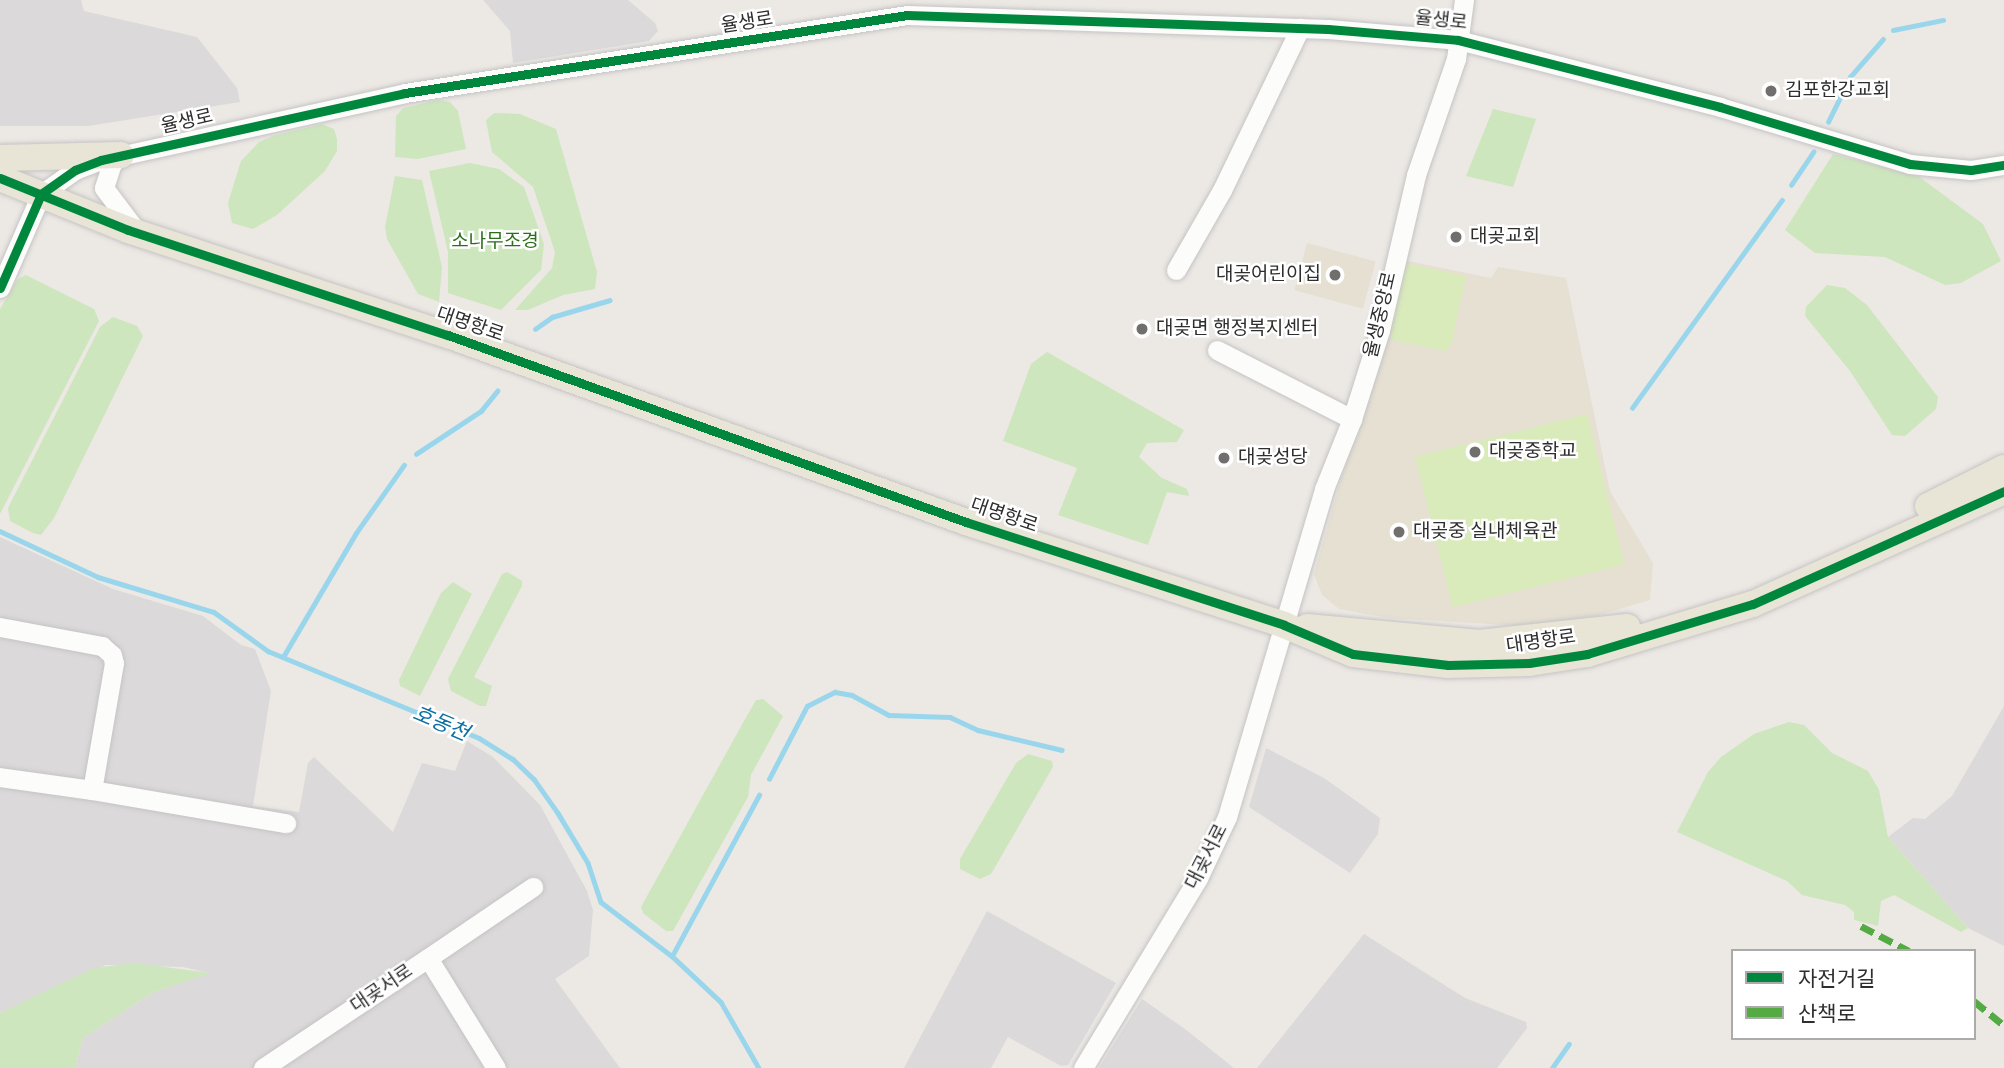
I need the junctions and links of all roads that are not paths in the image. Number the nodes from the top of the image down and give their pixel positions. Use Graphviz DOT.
graph roads {
  1 [pos="1464,0"];
  2 [pos="1300,28"];
  3 [pos="1458,40"];
  4 [pos="121,155"];
  5 [pos="0,158"];
  6 [pos="2004,166"];
  7 [pos="0,178"];
  8 [pos="41,194"];
  9 [pos="139,233"];
  10 [pos="1176,270"];
  11 [pos="0,288"];
  12 [pos="1217,350"];
  13 [pos="1352,419"];
  14 [pos="2004,468"];
  15 [pos="2004,491"];
  16 [pos="1284,625"];
  17 [pos="0,627"];
  18 [pos="0,777"];
  19 [pos="92,790"];
  20 [pos="286,823"];
  21 [pos="533,887"];
  22 [pos="428,958"];
  23 [pos="263,1068"];
  24 [pos="496,1068"];
  25 [pos="1083,1068"];
  1 -- 3 [label="street, 율생중앙로"];
  2 -- 3 [label="street, 율생로"];
  2 -- 4 [label="street, 율생로"];
  2 -- 10 [label="street"];
  3 -- 6 [label="street, 율생로"];
  3 -- 13 [label="street, 율생중앙로"];
  4 -- 5 [label="main road"];
  4 -- 8 [label="street, 율생로"];
  4 -- 9 [label="street"];
  7 -- 8 [label="main road, 대명항로"];
  8 -- 9 [label="main road, 대명항로"];
  8 -- 11 [label="street"];
  9 -- 16 [label="main road, 대명항로"];
  12 -- 13 [label="street"];
  13 -- 16 [label="street, 율생중앙로"];
  14 -- 16 [label="main road, 대명항로"];
  15 -- 16 [label="main road, 대명항로"];
  16 -- 25 [label="street, 대곶서로"];
  17 -- 19 [label="street"];
  18 -- 19 [label="street"];
  19 -- 20 [label="street"];
  21 -- 22 [label="street"];
  22 -- 23 [label="street, 대곶서로"];
  22 -- 24 [label="street, 대곶서로"];
}
